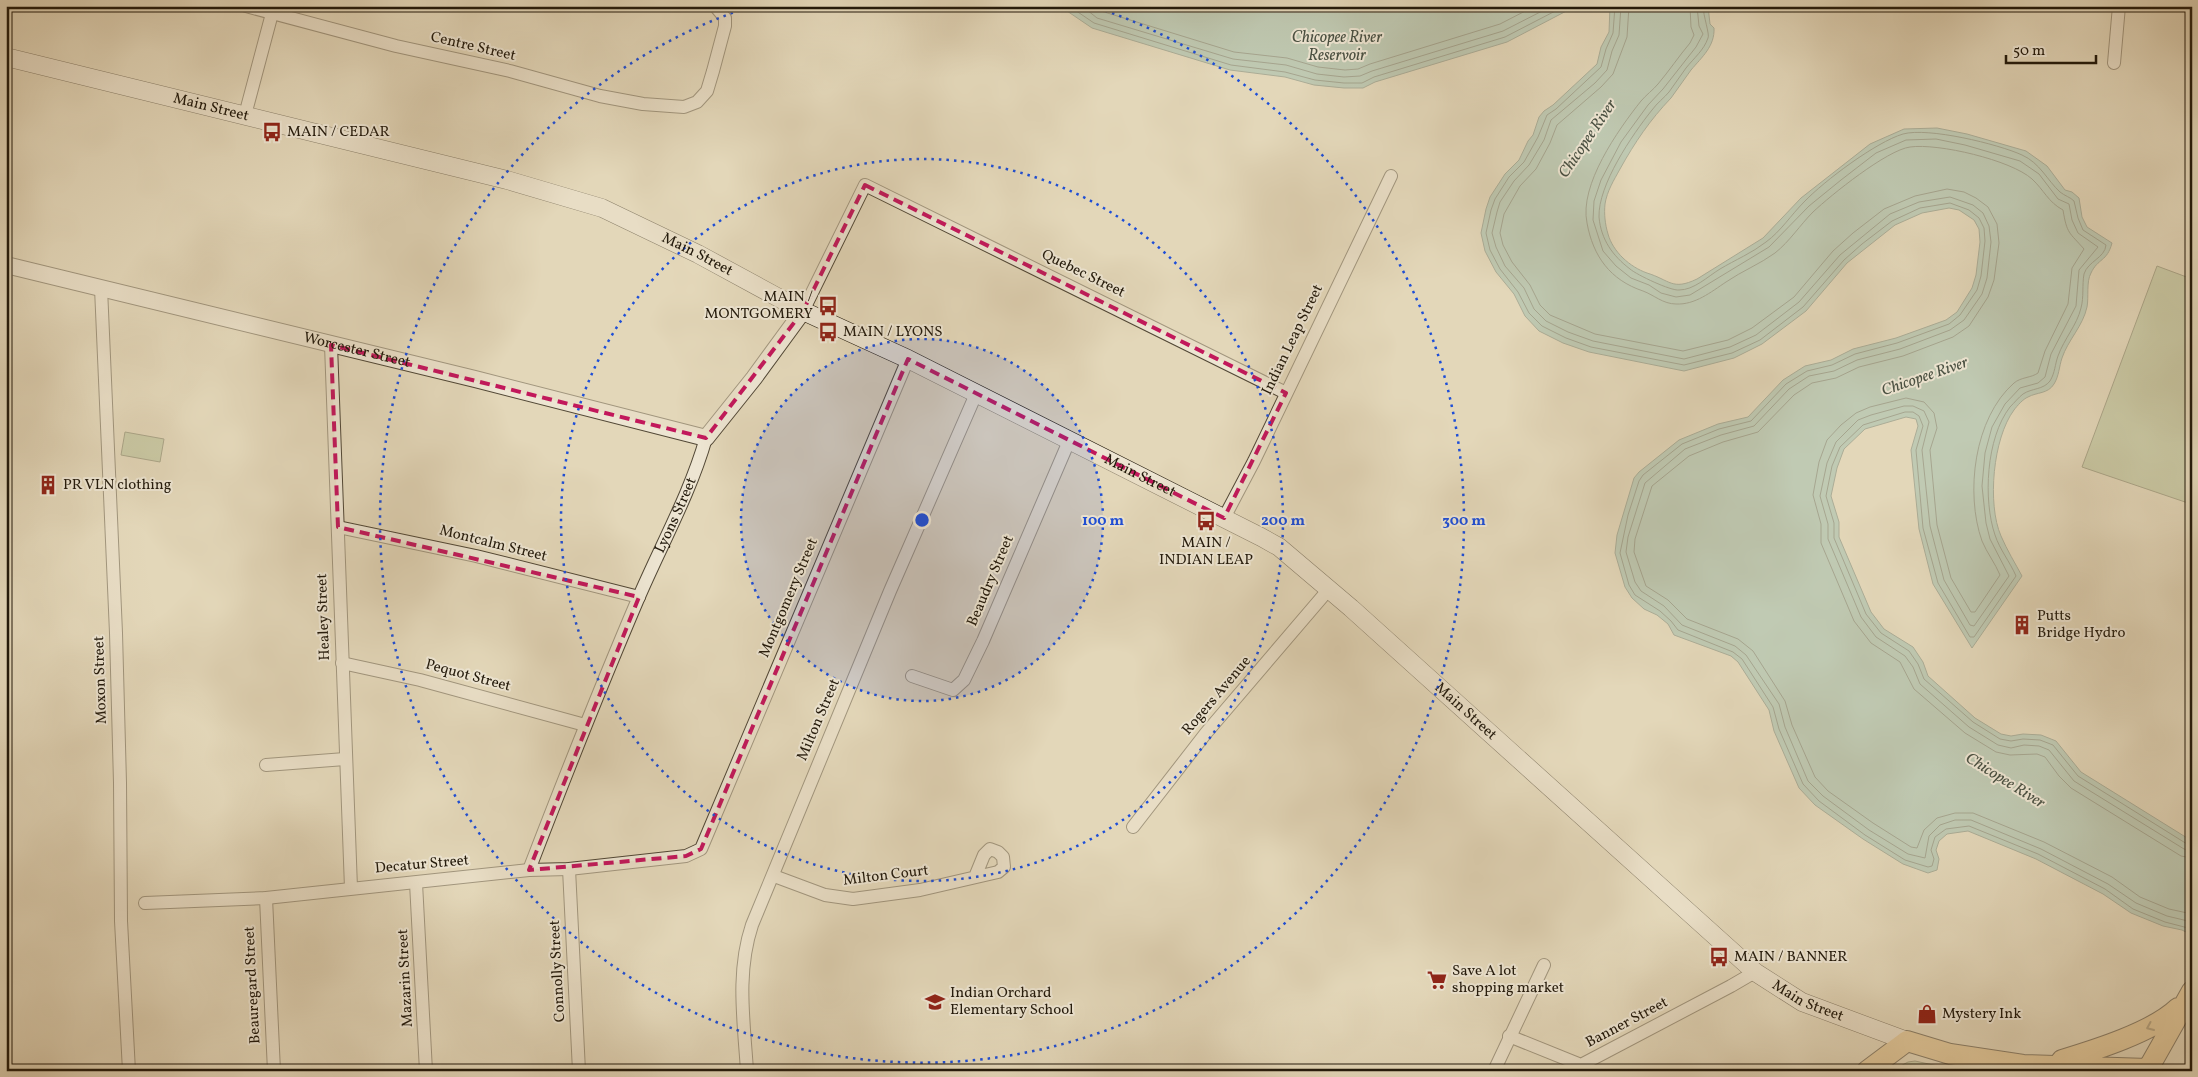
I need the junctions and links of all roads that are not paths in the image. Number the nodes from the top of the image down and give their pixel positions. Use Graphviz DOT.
graph roads {
  1 [pos="246,6"];
  2 [pos="2119,6"];
  3 [pos="718,8"];
  4 [pos="273,9"];
  5 [pos="6,57"];
  6 [pos="2114,63"];
  7 [pos="246,115"];
  8 [pos="1391,176"];
  9 [pos="865,184"];
  10 [pos="6,265"];
  11 [pos="102,288"];
  12 [pos="803,311"];
  13 [pos="331,345"];
  14 [pos="908,359"];
  15 [pos="1286,393"];
  16 [pos="976,394"];
  17 [pos="706,438"];
  18 [pos="1069,440"];
  19 [pos="1224,518"];
  20 [pos="338,527"];
  21 [pos="1329,589"];
  22 [pos="639,597"];
  23 [pos="342,663"];
  24 [pos="912,676"];
  25 [pos="585,725"];
  26 [pos="345,759"];
  27 [pos="266,765"];
  28 [pos="1133,827"];
  29 [pos="701,849"];
  30 [pos="569,869"];
  31 [pos="529,870"];
  32 [pos="774,876"];
  33 [pos="975,877"];
  34 [pos="416,883"];
  35 [pos="351,888"];
  36 [pos="266,898"];
  37 [pos="145,903"];
  38 [pos="1544,965"];
  39 [pos="1755,972"];
  40 [pos="2190,994"];
  41 [pos="1509,1036"];
  42 [pos="1907,1041"];
  43 [pos="2032,1068"];
  44 [pos="2150,1070"];
  45 [pos="129,1071"];
  46 [pos="274,1071"];
  47 [pos="426,1071"];
  48 [pos="579,1071"];
  49 [pos="746,1071"];
  50 [pos="1494,1071"];
  51 [pos="1867,1071"];
  1 -- 4 [label="street, Centre Street"];
  2 -- 6 [label="street"];
  3 -- 4 [label="street, Centre Street"];
  4 -- 7 [label="street"];
  5 -- 7 [label="main road, Main Street"];
  7 -- 12 [label="main road, Main Street"];
  8 -- 15 [label="street, Indian Leap Street"];
  9 -- 12 [label="street, Lyons Street"];
  9 -- 15 [label="street, Quebec Street"];
  10 -- 11 [label="street, Worcester Street"];
  11 -- 13 [label="street, Worcester Street"];
  11 -- 45 [label="street, Moxon Street"];
  12 -- 14 [label="main road, Main Street"];
  12 -- 17 [label="street, Lyons Street"];
  13 -- 17 [label="street, Worcester Street"];
  13 -- 20 [label="street, Healey Street"];
  14 -- 16 [label="main road, Main Street"];
  14 -- 29 [label="street, Montgomery Street"];
  15 -- 19 [label="street, Indian Leap Street"];
  16 -- 18 [label="main road, Main Street"];
  16 -- 32 [label="street, Milton Street"];
  17 -- 22 [label="street, Lyons Street"];
  18 -- 19 [label="main road, Main Street"];
  18 -- 24 [label="street, Beaudry Street"];
  19 -- 21 [label="main road, Main Street"];
  20 -- 22 [label="street, Montcalm Street"];
  20 -- 23 [label="street, Healey Street"];
  21 -- 28 [label="street, Rogers Avenue"];
  21 -- 39 [label="main road, Main Street"];
  22 -- 25 [label="street, Lyons Street"];
  23 -- 25 [label="street, Pequot Street"];
  23 -- 26 [label="street, Healey Street"];
  25 -- 31 [label="street, Lyons Street"];
  26 -- 27 [label="street"];
  26 -- 35 [label="street, Healey Street"];
  29 -- 30 [label="street, Decatur Street"];
  30 -- 31 [label="street, Decatur Street"];
  30 -- 48 [label="street, Connolly Street"];
  31 -- 34 [label="street, Decatur Street"];
  32 -- 33 [label="street, Milton Court"];
  32 -- 49 [label="street, Milton Street"];
  34 -- 35 [label="street, Decatur Street"];
  34 -- 47 [label="street, Mazarin Street"];
  35 -- 36 [label="street, Decatur Street"];
  36 -- 37 [label="street, Decatur Street"];
  36 -- 46 [label="street, Beauregard Street"];
  38 -- 41 [label="street"];
  39 -- 41 [label="street, Banner Street"];
  39 -- 42 [label="main road, Main Street"];
  40 -- 43 [label="main road, one-way"];
  40 -- 44 [label="main road"];
  41 -- 50 [label="street"];
  42 -- 43 [label="main road, Main Street"];
  42 -- 51 [label="main road"];
  43 -- 44 [label="main road, Main Street"];
}
